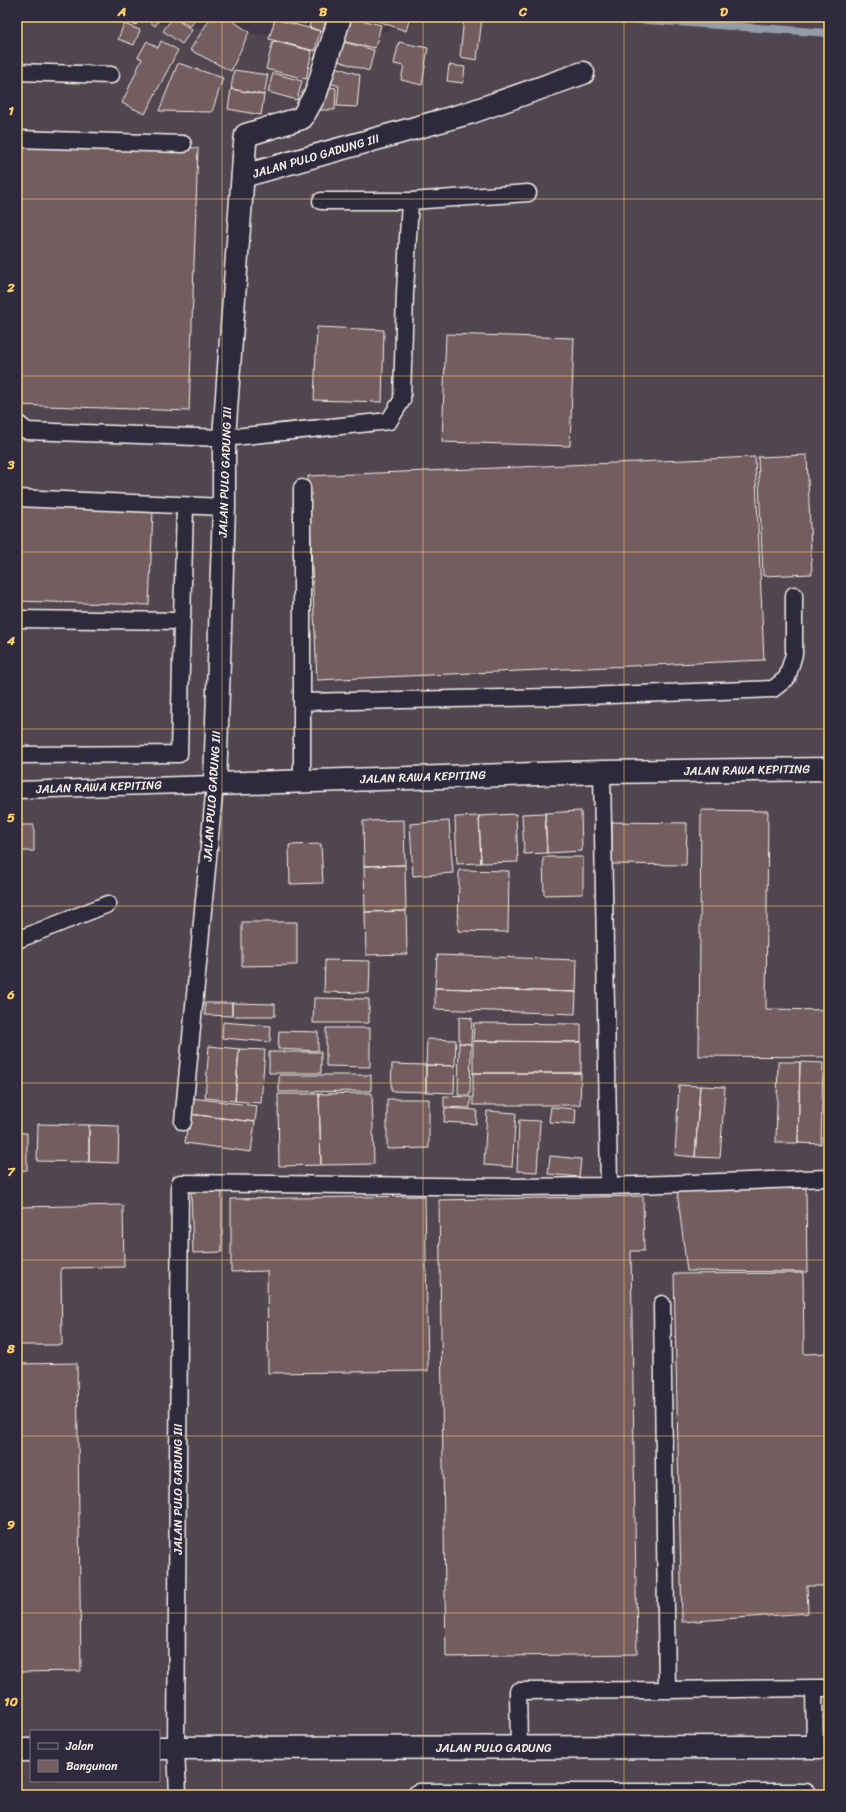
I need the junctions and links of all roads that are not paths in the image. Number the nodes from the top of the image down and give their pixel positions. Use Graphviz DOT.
graph roads {
  1 [pos="340,17"];
  2 [pos="17,72"];
  3 [pos="583,73"];
  4 [pos="111,75"];
  5 [pos="17,139"];
  6 [pos="183,144"];
  7 [pos="243,176"];
  8 [pos="528,193"];
  9 [pos="321,201"];
  10 [pos="410,202"];
  11 [pos="17,423"];
  12 [pos="224,438"];
  13 [pos="302,488"];
  14 [pos="17,498"];
  15 [pos="185,506"];
  16 [pos="224,507"];
  17 [pos="794,595"];
  18 [pos="17,619"];
  19 [pos="182,621"];
  20 [pos="302,702"];
  21 [pos="17,755"];
  22 [pos="829,769"];
  23 [pos="602,772"];
  24 [pos="302,781"];
  25 [pos="215,784"];
  26 [pos="17,790"];
  27 [pos="108,904"];
  28 [pos="17,940"];
  29 [pos="184,1122"];
  30 [pos="829,1178"];
  31 [pos="609,1186"];
  32 [pos="662,1304"];
  33 [pos="822,1688"];
  34 [pos="667,1690"];
  35 [pos="822,1747"];
  36 [pos="168,1748"];
  37 [pos="520,1748"];
  38 [pos="17,1750"];
  39 [pos="30,1750"];
  40 [pos="611,1794"];
  41 [pos="178,1795"];
  42 [pos="419,1795"];
  43 [pos="430,1795"];
  44 [pos="805,1795"];
  1 -- 7 [label="street"];
  2 -- 4 [label="lane"];
  3 -- 7 [label="street, JALAN PULO GADUNG III"];
  5 -- 6 [label="lane"];
  7 -- 12 [label="street, JALAN PULO GADUNG III"];
  8 -- 10 [label="lane"];
  9 -- 10 [label="lane"];
  10 -- 12 [label="lane"];
  11 -- 12 [label="lane"];
  12 -- 16 [label="street, JALAN PULO GADUNG III"];
  13 -- 20 [label="lane"];
  14 -- 15 [label="lane"];
  15 -- 16 [label="lane"];
  15 -- 19 [label="lane"];
  16 -- 25 [label="street, JALAN PULO GADUNG III"];
  17 -- 20 [label="lane"];
  18 -- 19 [label="lane"];
  19 -- 21 [label="lane"];
  20 -- 24 [label="lane"];
  22 -- 23 [label="street, JALAN RAWA KEPITING"];
  23 -- 24 [label="street, JALAN RAWA KEPITING"];
  23 -- 31 [label="lane"];
  24 -- 25 [label="street, JALAN RAWA KEPITING"];
  25 -- 26 [label="lane, JALAN RAWA KEPITING"];
  25 -- 29 [label="lane, JALAN PULO GADUNG III"];
  27 -- 28 [label="lane"];
  30 -- 31 [label="lane"];
  31 -- 36 [label="lane, JALAN PULO GADUNG III"];
  32 -- 34 [label="lane"];
  33 -- 34 [label="lane"];
  33 -- 35 [label="lane"];
  34 -- 37 [label="lane"];
  35 -- 37 [label="street, JALAN PULO GADUNG"];
  36 -- 37 [label="street, JALAN PULO GADUNG"];
  36 -- 41 [label="lane, JALAN PULO GADUNG III"];
  38 -- 39 [label="street"];
  40 -- 43 [label="street"];
  40 -- 44 [label="street"];
  42 -- 43 [label="street"];
}
